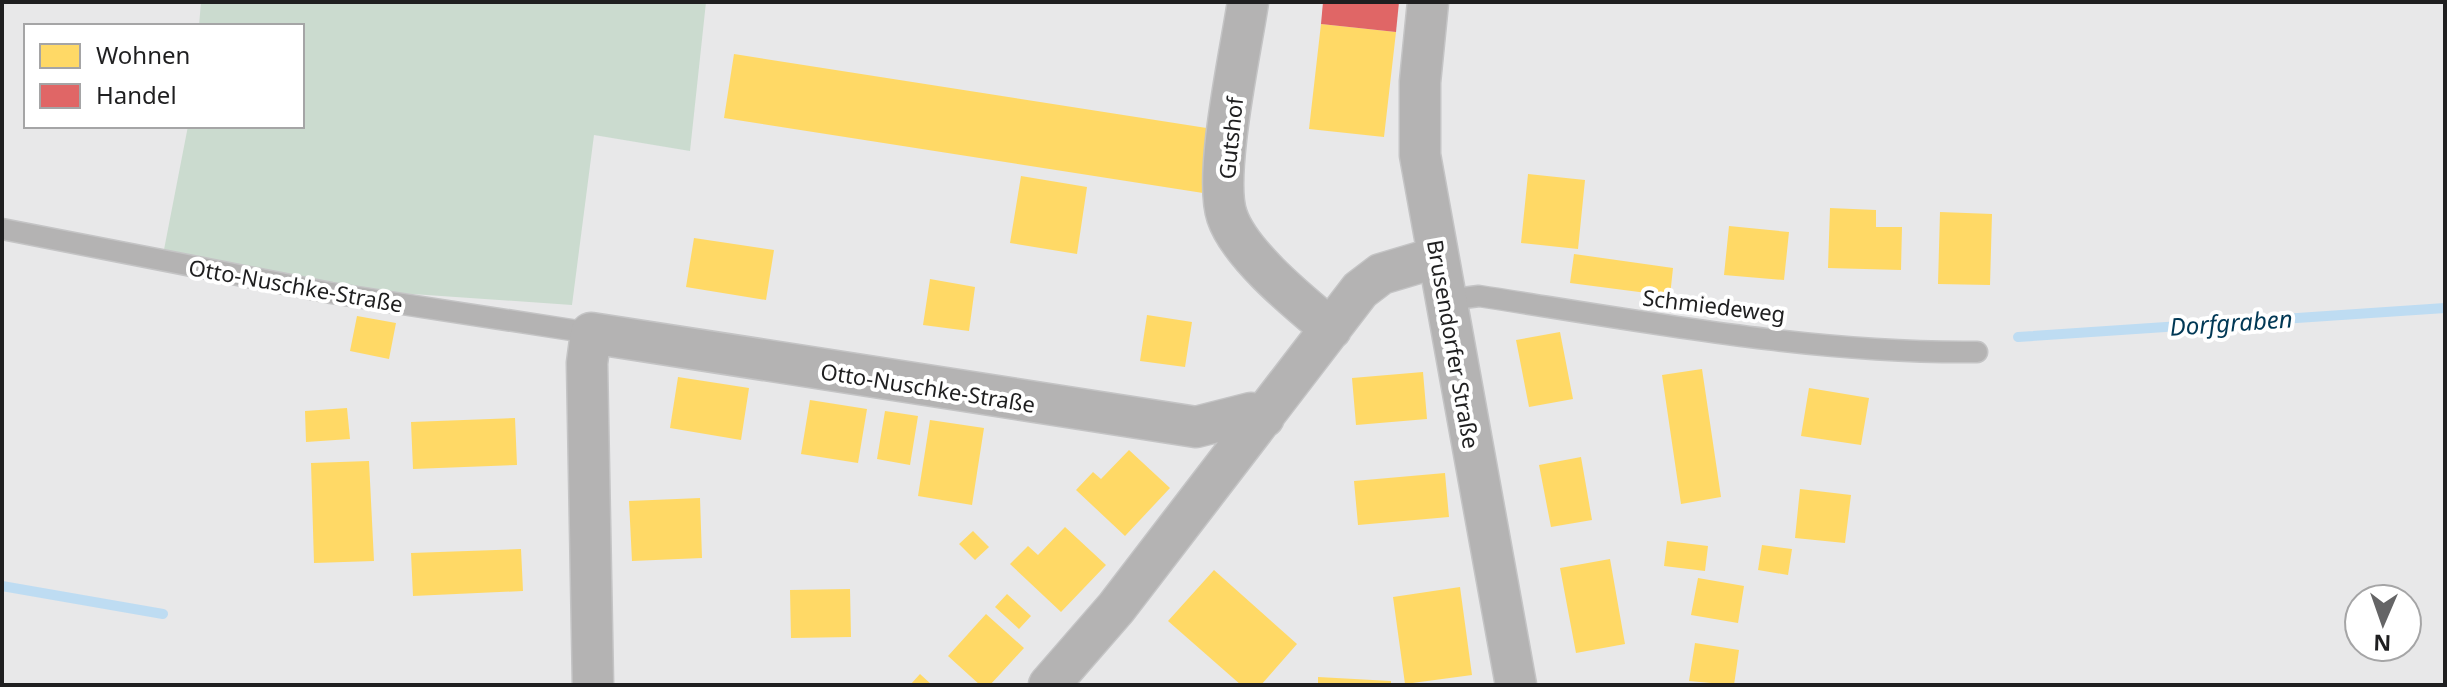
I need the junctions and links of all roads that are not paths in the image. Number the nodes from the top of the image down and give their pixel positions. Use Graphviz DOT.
graph roads {
  1 [pos="1248,2"];
  2 [pos="1428,2"];
  3 [pos="2,229"];
  4 [pos="1438,257"];
  5 [pos="1447,300"];
  6 [pos="1331,329"];
  7 [pos="591,333"];
  8 [pos="1977,352"];
  9 [pos="1264,417"];
  10 [pos="593,685"];
  11 [pos="1049,685"];
  12 [pos="1516,685"];
  1 -- 6 [label="street, Gutshof"];
  2 -- 4 [label="street, Brusendorfer Straße"];
  3 -- 7 [label="lane, Otto-Nuschke-Straße"];
  4 -- 5 [label="street, Brusendorfer Straße"];
  4 -- 6 [label="street"];
  5 -- 8 [label="lane, Schmiedeweg"];
  5 -- 12 [label="street, Brusendorfer Straße"];
  6 -- 9 [label="street"];
  7 -- 9 [label="street, Otto-Nuschke-Straße"];
  7 -- 10 [label="street"];
  9 -- 11 [label="street"];
}
